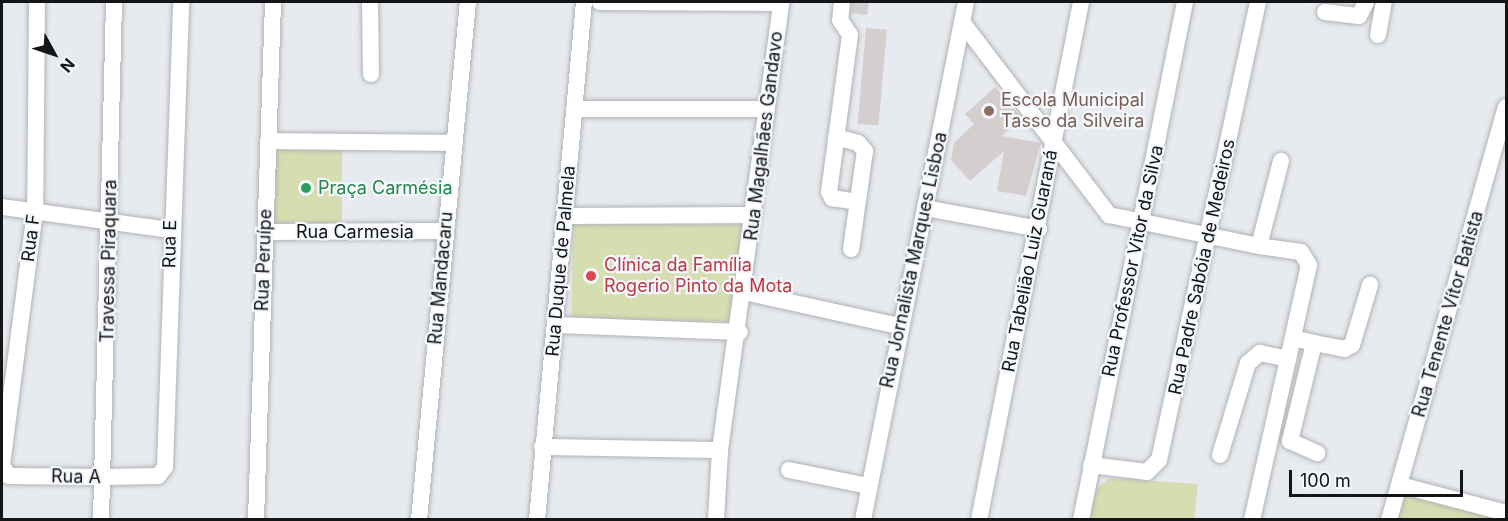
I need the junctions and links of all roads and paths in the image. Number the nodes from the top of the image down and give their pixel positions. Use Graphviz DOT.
graph roads {
  1 [pos="37,2"];
  2 [pos="114,2"];
  3 [pos="181,2"];
  4 [pos="273,2"];
  5 [pos="370,2"];
  6 [pos="468,2"];
  7 [pos="584,2"];
  8 [pos="600,2"];
  9 [pos="781,2"];
  10 [pos="842,2"];
  11 [pos="966,2"];
  12 [pos="1081,2"];
  13 [pos="1185,2"];
  14 [pos="1258,2"];
  15 [pos="1366,2"];
  16 [pos="1384,2"];
  17 [pos="1325,12"];
  18 [pos="962,22"];
  19 [pos="1378,35"];
  20 [pos="371,74"];
  21 [pos="1506,107"];
  22 [pos="767,109"];
  23 [pos="574,110"];
  24 [pos="836,137"];
  25 [pos="1053,138"];
  26 [pos="268,141"];
  27 [pos="455,142"];
  28 [pos="1281,161"];
  29 [pos="857,202"];
  30 [pos="2,207"];
  31 [pos="925,208"];
  32 [pos="35,211"];
  33 [pos="753,215"];
  34 [pos="566,216"];
  35 [pos="111,220"];
  36 [pos="1142,223"];
  37 [pos="1039,229"];
  38 [pos="170,230"];
  39 [pos="445,231"];
  40 [pos="265,232"];
  41 [pos="1210,236"];
  42 [pos="1259,246"];
  43 [pos="851,249"];
  44 [pos="1370,285"];
  45 [pos="744,292"];
  46 [pos="556,325"];
  47 [pos="899,326"];
  48 [pos="740,332"];
  49 [pos="1293,338"];
  50 [pos="1314,343"];
  51 [pos="1288,359"];
  52 [pos="542,447"];
  53 [pos="720,450"];
  54 [pos="1317,453"];
  55 [pos="1220,455"];
  56 [pos="1091,465"];
  57 [pos="789,470"];
  58 [pos="4,472"];
  59 [pos="150,476"];
  60 [pos="103,477"];
  61 [pos="1400,484"];
  62 [pos="868,486"];
  63 [pos="1506,513"];
  64 [pos="100,519"];
  65 [pos="255,519"];
  66 [pos="419,519"];
  67 [pos="537,519"];
  68 [pos="716,519"];
  69 [pos="863,519"];
  70 [pos="979,519"];
  71 [pos="1081,519"];
  72 [pos="1252,519"];
  73 [pos="1389,519"];
  1 -- 32 [label="street, Rua F"];
  2 -- 35 [label="street, Travessa Piraquara"];
  3 -- 38 [label="street, Rua E"];
  4 -- 26 [label="street, Rua Peruípe"];
  5 -- 20 [label="street"];
  6 -- 27 [label="street, Rua Mandacaru"];
  7 -- 23 [label="street, Rua Duque de Palmela"];
  8 -- 9 [label="street"];
  9 -- 22 [label="street, Rua Magalhães Gandavo"];
  10 -- 24 [label="street"];
  11 -- 18 [label="street, Rua Jornalista Marques Lisboa"];
  12 -- 25 [label="street, Rua Tabelião Luiz Guaraná"];
  13 -- 36 [label="street, Rua Professor Vitor da Silva"];
  14 -- 41 [label="street, Rua Padre Sabóia de Medeiros"];
  15 -- 17 [label="street"];
  16 -- 19 [label="street"];
  18 -- 25 [label="street"];
  18 -- 31 [label="street, Rua Jornalista Marques Lisboa"];
  21 -- 61 [label="street, Rua Tenente Vítor Batista"];
  22 -- 23 [label="street"];
  22 -- 33 [label="street, Rua Magalhães Gandavo"];
  23 -- 34 [label="street, Rua Duque de Palmela"];
  24 -- 29 [label="street"];
  24 -- 29 [label="street"];
  25 -- 36 [label="street"];
  25 -- 37 [label="street, Rua Tabelião Luiz Guaraná"];
  26 -- 27 [label="street"];
  26 -- 40 [label="street, Rua Peruípe"];
  27 -- 39 [label="street, Rua Mandacaru"];
  28 -- 42 [label="street"];
  29 -- 43 [label="street"];
  30 -- 32 [label="street"];
  31 -- 37 [label="street"];
  31 -- 47 [label="street, Rua Jornalista Marques Lisboa"];
  32 -- 35 [label="street"];
  32 -- 58 [label="street, Rua F"];
  33 -- 34 [label="street"];
  33 -- 45 [label="street, Rua Magalhães Gandavo"];
  34 -- 46 [label="street, Rua Duque de Palmela"];
  35 -- 38 [label="street"];
  35 -- 60 [label="street, Travessa Piraquara"];
  36 -- 41 [label="street"];
  36 -- 56 [label="street, Rua Professor Vitor da Silva"];
  37 -- 70 [label="street, Rua Tabelião Luiz Guaraná"];
  38 -- 59 [label="street, Rua E"];
  39 -- 40 [label="street, Rua Carmesia"];
  39 -- 66 [label="street, Rua Mandacaru"];
  40 -- 65 [label="street, Rua Peruípe"];
  41 -- 42 [label="street"];
  41 -- 56 [label="street, Rua Padre Sabóia de Medeiros"];
  42 -- 49 [label="street"];
  44 -- 50 [label="street"];
  45 -- 47 [label="street"];
  45 -- 48 [label="street, Rua Magalhães Gandavo"];
  46 -- 48 [label="street"];
  46 -- 52 [label="street, Rua Duque de Palmela"];
  47 -- 62 [label="street, Rua Jornalista Marques Lisboa"];
  48 -- 53 [label="street, Rua Magalhães Gandavo"];
  49 -- 50 [label="street"];
  49 -- 51 [label="street"];
  50 -- 54 [label="street"];
  51 -- 55 [label="street"];
  51 -- 72 [label="street"];
  52 -- 53 [label="street"];
  52 -- 67 [label="street, Rua Duque de Palmela"];
  53 -- 68 [label="street, Rua Magalhães Gandavo"];
  56 -- 71 [label="street, Rua Professor Vitor da Silva"];
  57 -- 62 [label="street"];
  58 -- 60 [label="street, Rua A"];
  59 -- 60 [label="street, Rua A"];
  60 -- 64 [label="street, Travessa Piraquara"];
  61 -- 63 [label="street"];
  61 -- 73 [label="street, Rua Tenente Vítor Batista"];
  62 -- 69 [label="street, Rua Jornalista Marques Lisboa"];
}
